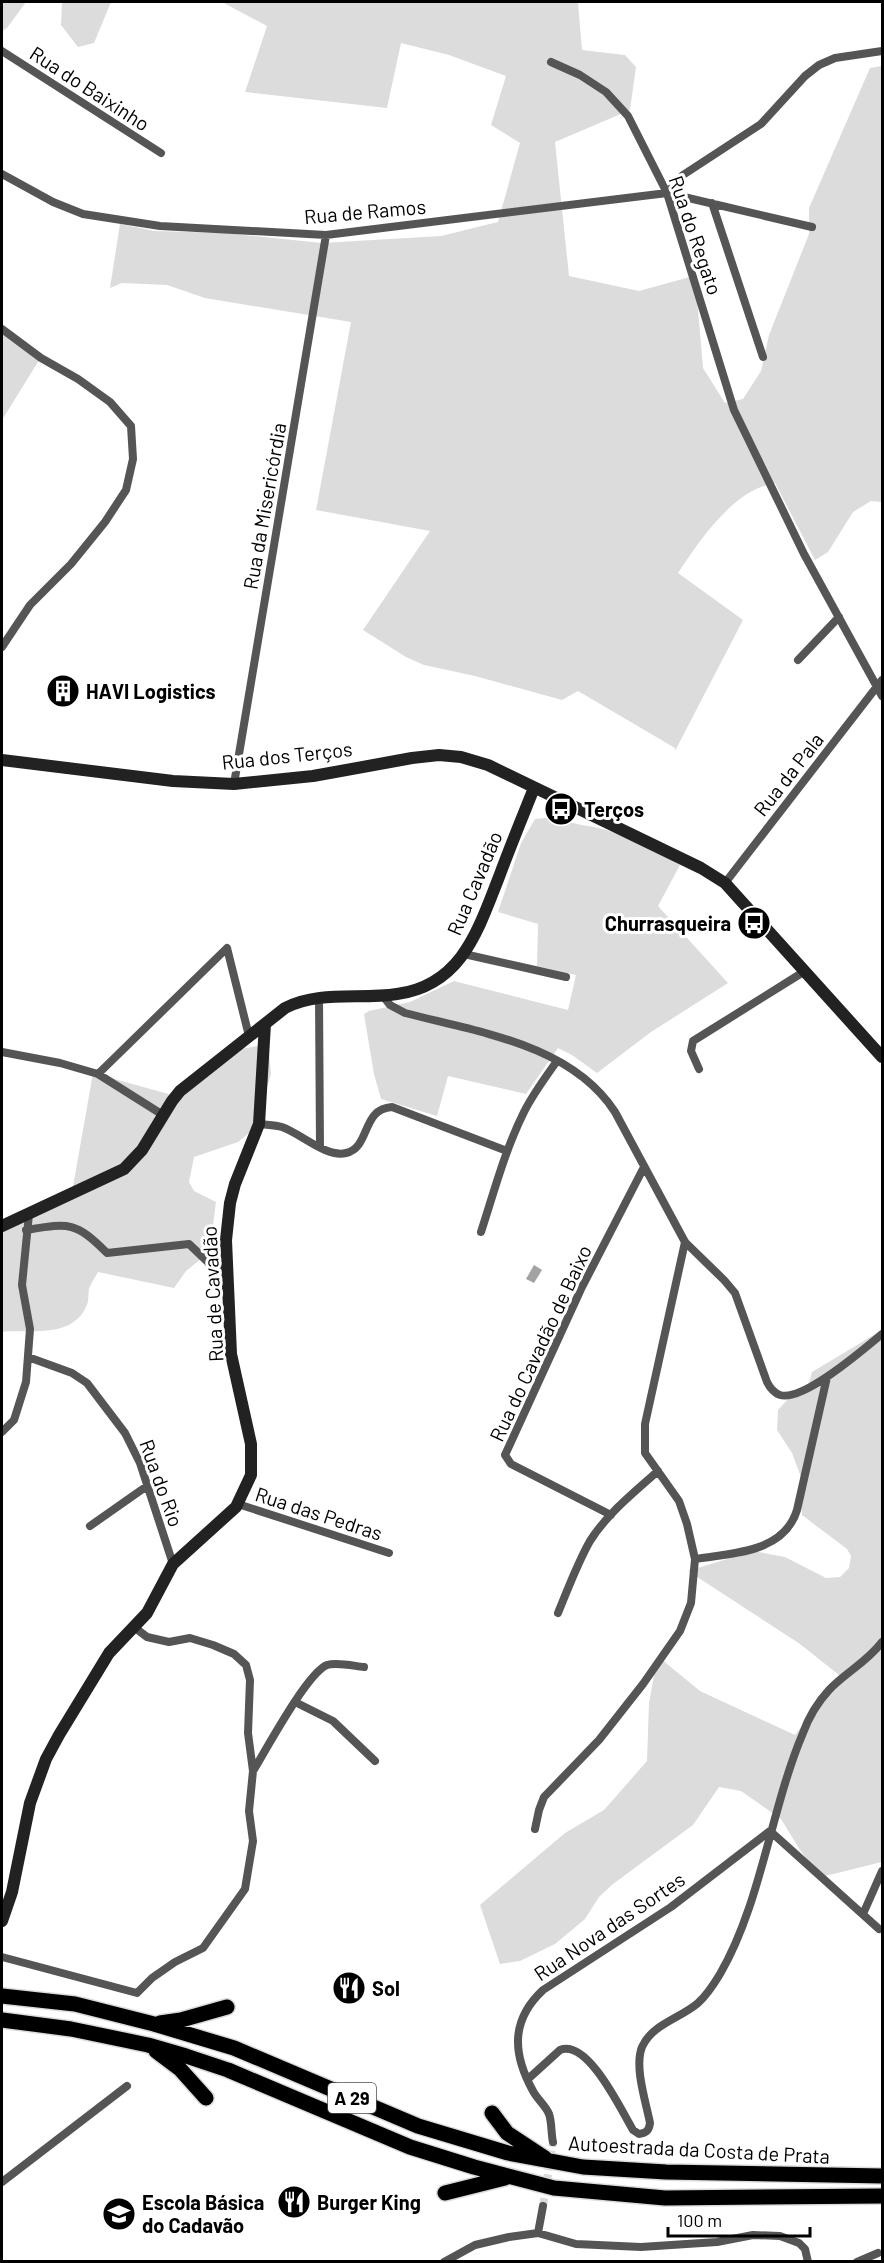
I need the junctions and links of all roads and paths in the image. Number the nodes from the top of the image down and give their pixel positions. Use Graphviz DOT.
graph roads {
  1 [pos="2,51"];
  2 [pos="882,51"];
  3 [pos="551,62"];
  4 [pos="161,153"];
  5 [pos="2,174"];
  6 [pos="668,193"];
  7 [pos="712,203"];
  8 [pos="812,227"];
  9 [pos="326,235"];
  10 [pos="2,329"];
  11 [pos="763,357"];
  12 [pos="839,617"];
  13 [pos="2,647"];
  14 [pos="798,660"];
  15 [pos="880,683"];
  16 [pos="882,696"];
  17 [pos="2,760"];
  18 [pos="234,784"];
  19 [pos="534,788"];
  20 [pos="724,883"];
  21 [pos="464,954"];
  22 [pos="805,971"];
  23 [pos="566,977"];
  24 [pos="383,996"];
  25 [pos="320,997"];
  26 [pos="265,1024"];
  27 [pos="249,1036"];
  28 [pos="2,1052"];
  29 [pos="882,1057"];
  30 [pos="557,1061"];
  31 [pos="699,1069"];
  32 [pos="98,1074"];
  33 [pos="163,1115"];
  34 [pos="259,1124"];
  35 [pos="320,1147"];
  36 [pos="507,1151"];
  37 [pos="644,1167"];
  38 [pos="29,1214"];
  39 [pos="2,1226"];
  40 [pos="26,1230"];
  41 [pos="480,1232"];
  42 [pos="685,1242"];
  43 [pos="227,1269"];
  44 [pos="882,1334"];
  45 [pos="28,1357"];
  46 [pos="827,1377"];
  47 [pos="2,1432"];
  48 [pos="658,1471"];
  49 [pos="147,1486"];
  50 [pos="238,1504"];
  51 [pos="611,1515"];
  52 [pos="90,1526"];
  53 [pos="389,1553"];
  54 [pos="695,1559"];
  55 [pos="173,1564"];
  56 [pos="558,1613"];
  57 [pos="134,1627"];
  58 [pos="882,1642"];
  59 [pos="364,1668"];
  60 [pos="295,1702"];
  61 [pos="375,1761"];
  62 [pos="253,1772"];
  63 [pos="535,1829"];
  64 [pos="770,1831"];
  65 [pos="882,1871"];
  66 [pos="863,1914"];
  67 [pos="2,1921"];
  68 [pos="879,1929"];
  69 [pos="2,1957"];
  70 [pos="2,1996"];
  71 [pos="227,2007"];
  72 [pos="2,2020"];
  73 [pos="154,2024"];
  74 [pos="148,2045"];
  75 [pos="528,2079"];
  76 [pos="126,2086"];
  77 [pos="206,2098"];
  78 [pos="492,2113"];
  79 [pos="553,2142"];
  80 [pos="553,2163"];
  81 [pos="882,2176"];
  82 [pos="509,2177"];
  83 [pos="2,2182"];
  84 [pos="444,2193"];
  85 [pos="882,2196"];
  86 [pos="543,2206"];
  87 [pos="538,2233"];
  88 [pos="878,2253"];
  89 [pos="444,2262"];
  90 [pos="808,2262"];
  91 [pos="857,2262"];
  1 -- 4 [label="street, Rua do Baixinho"];
  2 -- 6 [label="street"];
  3 -- 6 [label="street, Rua do Regato"];
  5 -- 9 [label="street, Rua de Ramos"];
  6 -- 7 [label="street, Rua de Ramos"];
  6 -- 9 [label="street, Rua de Ramos"];
  6 -- 12 [label="street, Rua do Regato"];
  7 -- 8 [label="street, Rua de Ramos"];
  7 -- 11 [label="street"];
  9 -- 18 [label="street, Rua da Misericórdia"];
  10 -- 13 [label="street"];
  12 -- 14 [label="street"];
  12 -- 15 [label="street, Rua do Regato"];
  15 -- 16 [label="street, Rua do Regato"];
  15 -- 20 [label="street, Rua da Pala"];
  17 -- 18 [label="street, Rua dos Terços"];
  18 -- 19 [label="street, Rua dos Terços"];
  19 -- 20 [label="street, Rua dos Terços"];
  19 -- 21 [label="street, Rua Cavadão"];
  20 -- 22 [label="street, Rua dos Terços"];
  21 -- 23 [label="street"];
  21 -- 24 [label="street, Rua Cavadão"];
  22 -- 29 [label="street, Rua dos Terços"];
  22 -- 31 [label="street"];
  24 -- 25 [label="street, Rua Cavadão"];
  24 -- 30 [label="street"];
  25 -- 26 [label="street, Rua Cavadão"];
  25 -- 35 [label="street"];
  26 -- 27 [label="street, Rua Cavadão"];
  26 -- 34 [label="street, Rua de Cavadão"];
  27 -- 32 [label="street"];
  27 -- 33 [label="street, Rua Cavadão"];
  28 -- 32 [label="street"];
  30 -- 36 [label="street"];
  30 -- 37 [label="street"];
  32 -- 33 [label="street"];
  33 -- 38 [label="street, Rua Cavadão"];
  34 -- 35 [label="street"];
  34 -- 43 [label="street, Rua de Cavadão"];
  35 -- 36 [label="street"];
  36 -- 41 [label="street"];
  37 -- 42 [label="street"];
  37 -- 51 [label="street, Rua do Cavadão de Baixo"];
  38 -- 39 [label="street, Rua Cavadão"];
  38 -- 40 [label="street"];
  40 -- 43 [label="street"];
  40 -- 45 [label="street"];
  42 -- 46 [label="street"];
  42 -- 48 [label="street"];
  43 -- 50 [label="street, Rua de Cavadão"];
  44 -- 46 [label="street"];
  45 -- 47 [label="street"];
  45 -- 49 [label="street, Rua do Rio"];
  46 -- 54 [label="street"];
  48 -- 51 [label="street"];
  48 -- 54 [label="street"];
  49 -- 52 [label="street"];
  49 -- 55 [label="street, Rua do Rio"];
  50 -- 53 [label="street, Rua das Pedras"];
  50 -- 55 [label="street, Rua de Cavadão"];
  51 -- 56 [label="street"];
  54 -- 63 [label="street"];
  55 -- 57 [label="street, Rua de Cavadão"];
  57 -- 62 [label="street"];
  57 -- 67 [label="street, Rua de Cavadão"];
  58 -- 64 [label="street"];
  59 -- 60 [label="street"];
  60 -- 61 [label="street"];
  60 -- 62 [label="street"];
  62 -- 69 [label="street"];
  64 -- 66 [label="street"];
  64 -- 75 [label="street, Rua Nova das Sortes"];
  64 -- 75 [label="street"];
  65 -- 66 [label="street"];
  66 -- 68 [label="street"];
  70 -- 73 [label="highway, Autoestrada da Costa de Prata / A 29"];
  71 -- 73 [label="highway"];
  72 -- 74 [label="highway, Autoestrada da Costa de Prata / A 29"];
  73 -- 80 [label="highway, Autoestrada da Costa de Prata / A 29"];
  74 -- 77 [label="highway"];
  74 -- 82 [label="highway, Autoestrada da Costa de Prata / A 29"];
  75 -- 79 [label="street, Rua Nova das Sortes"];
  76 -- 83 [label="street"];
  78 -- 80 [label="highway"];
  80 -- 81 [label="highway, Autoestrada da Costa de Prata / A 29"];
  82 -- 84 [label="highway"];
  82 -- 85 [label="highway, Autoestrada da Costa de Prata / A 29"];
  86 -- 87 [label="street"];
  87 -- 89 [label="street"];
  87 -- 90 [label="street"];
  88 -- 91 [label="street"];
}
